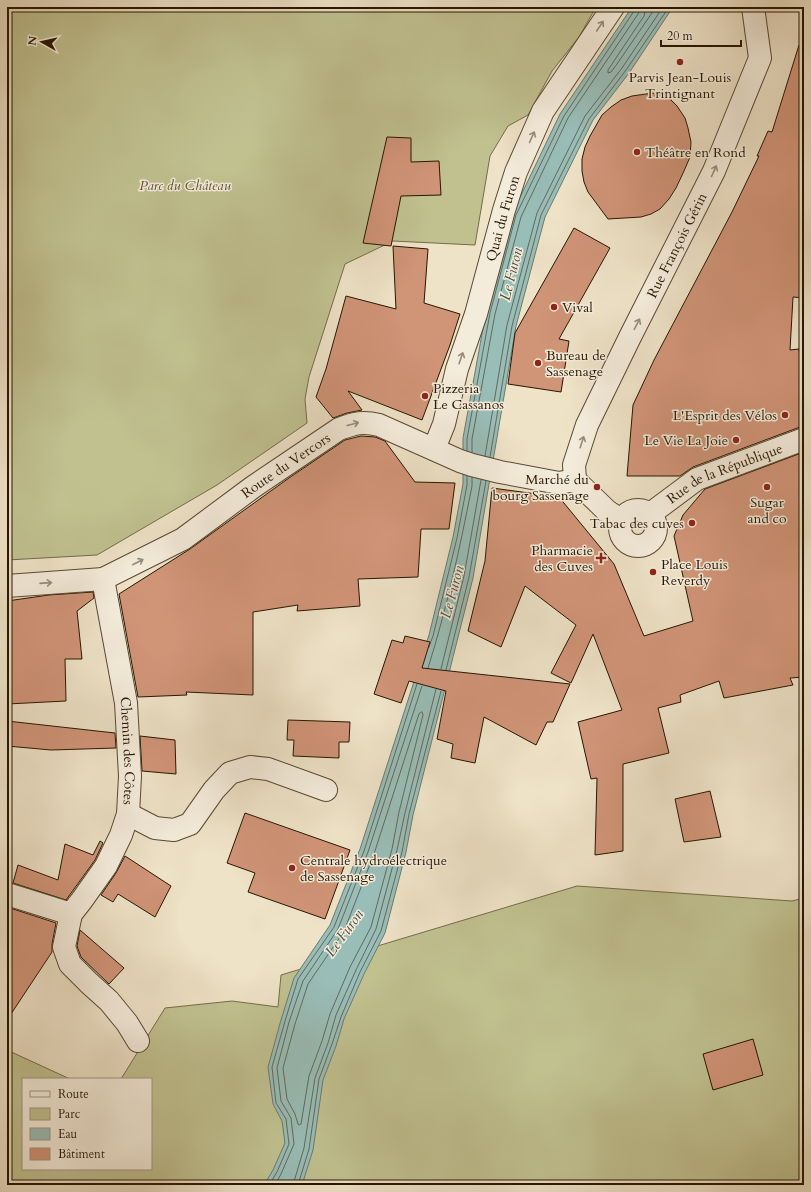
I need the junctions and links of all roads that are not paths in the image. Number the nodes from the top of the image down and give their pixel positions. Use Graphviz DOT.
graph roads {
  1 [pos="613,7"];
  2 [pos="752,7"];
  3 [pos="804,439"];
  4 [pos="434,449"];
  5 [pos="575,480"];
  6 [pos="650,514"];
  7 [pos="622,521"];
  8 [pos="103,579"];
  9 [pos="7,586"];
  10 [pos="326,790"];
  11 [pos="128,814"];
  12 [pos="7,894"];
  13 [pos="71,914"];
  14 [pos="138,1041"];
  4 -- 1 [label="street, Quai du Furon, one-way"];
  5 -- 2 [label="street, Rue François Gérin, one-way"];
  3 -- 6 [label="street, Rue de la République"];
  4 -- 5 [label="street, Route du Vercors"];
  8 -- 4 [label="street, Route du Vercors, one-way"];
  5 -- 7 [label="street"];
  6 -- 7 [label="street"];
  6 -- 7 [label="street"];
  9 -- 8 [label="street, Route du Vercors, one-way"];
  8 -- 11 [label="street, Chemin des Côtes"];
  10 -- 11 [label="street"];
  11 -- 13 [label="street, Chemin des Côtes"];
  12 -- 13 [label="street"];
  13 -- 14 [label="street"];
}
